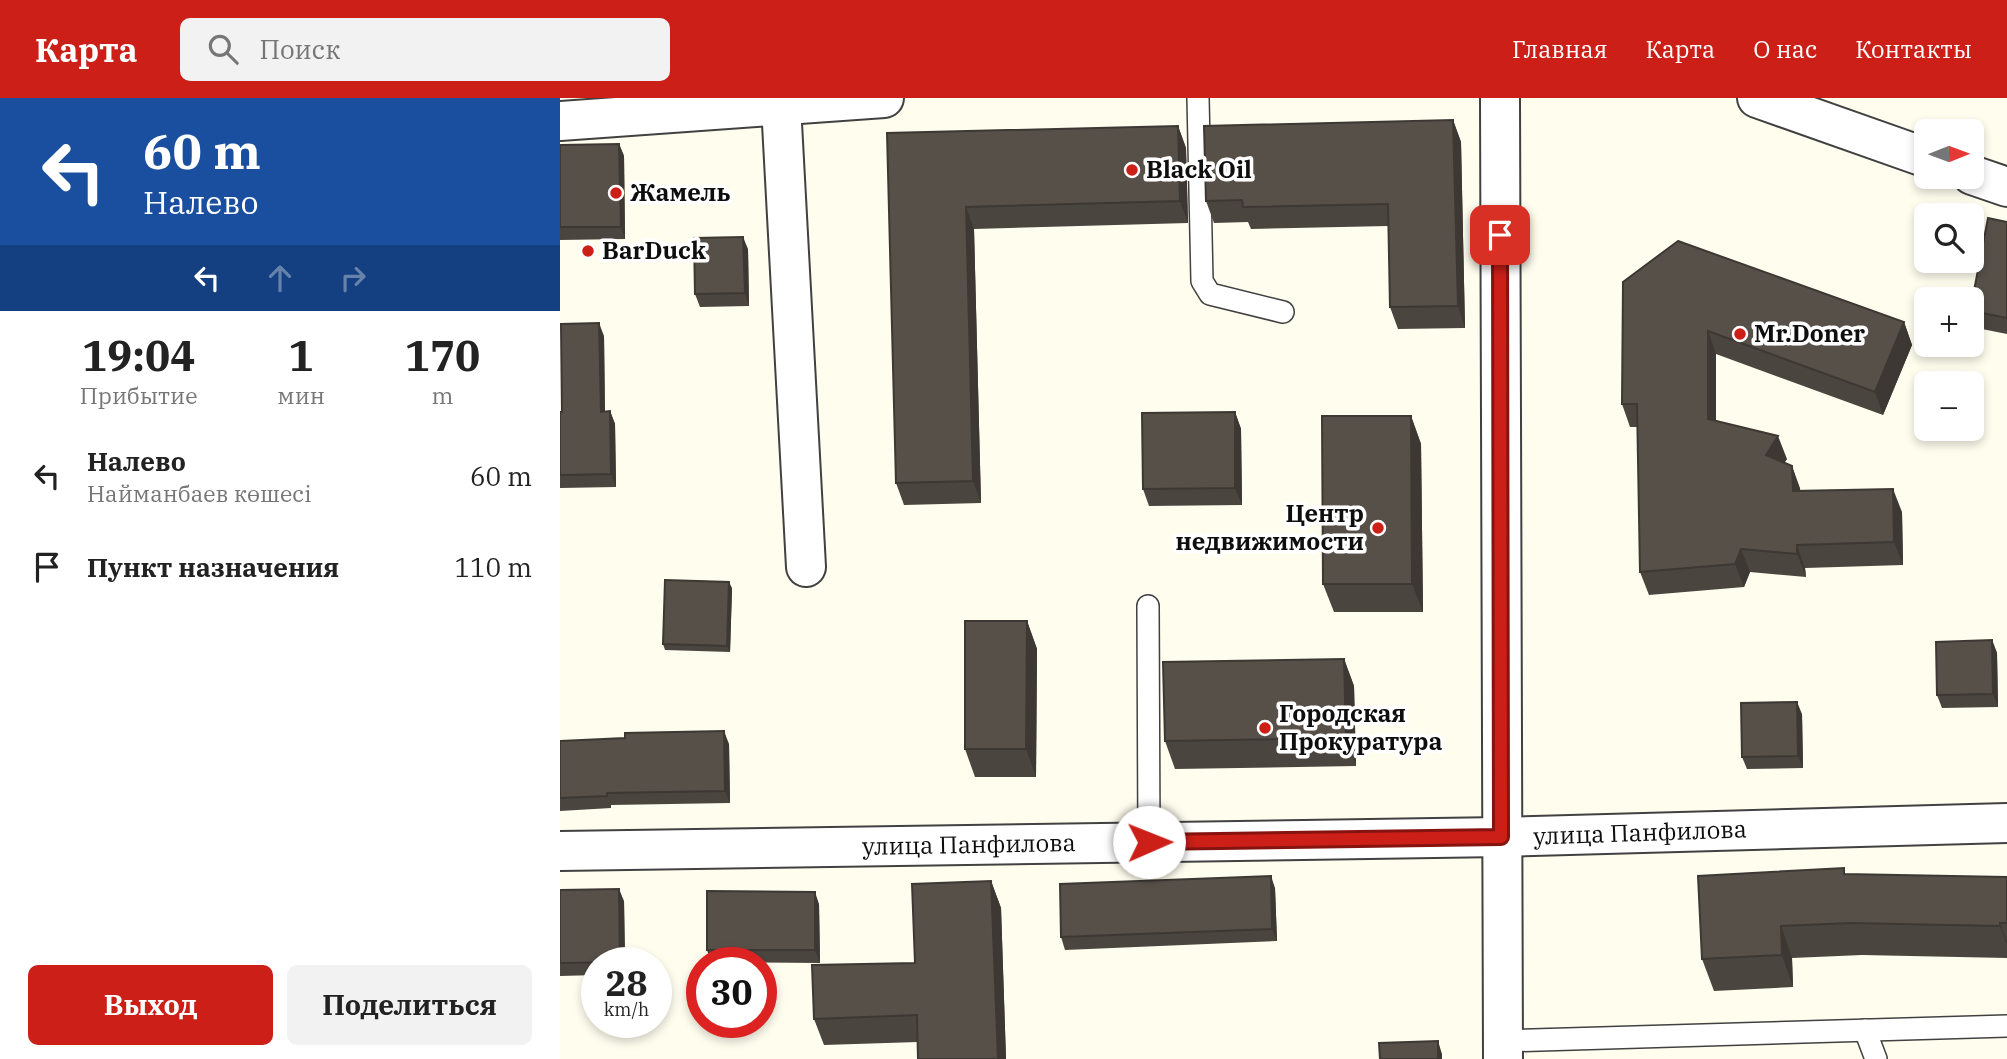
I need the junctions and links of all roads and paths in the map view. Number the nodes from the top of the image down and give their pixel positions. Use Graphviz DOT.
graph roads {
  1 [pos="884,98"];
  2 [pos="1198,98"];
  3 [pos="1500,98"];
  4 [pos="1757,98"];
  5 [pos="781,105"];
  6 [pos="560,121"];
  7 [pos="1914,153"];
  8 [pos="1984,179"];
  9 [pos="2007,187"];
  10 [pos="1283,312"];
  11 [pos="806,567"];
  12 [pos="1147,606"];
  13 [pos="2007,823"];
  14 [pos="1501,837"];
  15 [pos="1149,842"];
  16 [pos="560,851"];
  17 [pos="2007,1026"];
  18 [pos="1866,1030"];
  19 [pos="1503,1050"];
  20 [pos="1876,1059"];
  1 -- 5 [label="street"];
  2 -- 10 [label="lane"];
  3 -- 14 [label="street"];
  4 -- 7 [label="street"];
  5 -- 6 [label="street"];
  5 -- 11 [label="street"];
  8 -- 9 [label="street"];
  12 -- 15 [label="lane"];
  13 -- 14 [label="street, улица Панфилова"];
  14 -- 15 [label="street, улица Панфилова"];
  14 -- 19 [label="street"];
  15 -- 16 [label="street, улица Панфилова"];
  17 -- 18 [label="lane"];
  18 -- 19 [label="lane"];
  18 -- 20 [label="lane"];
}
